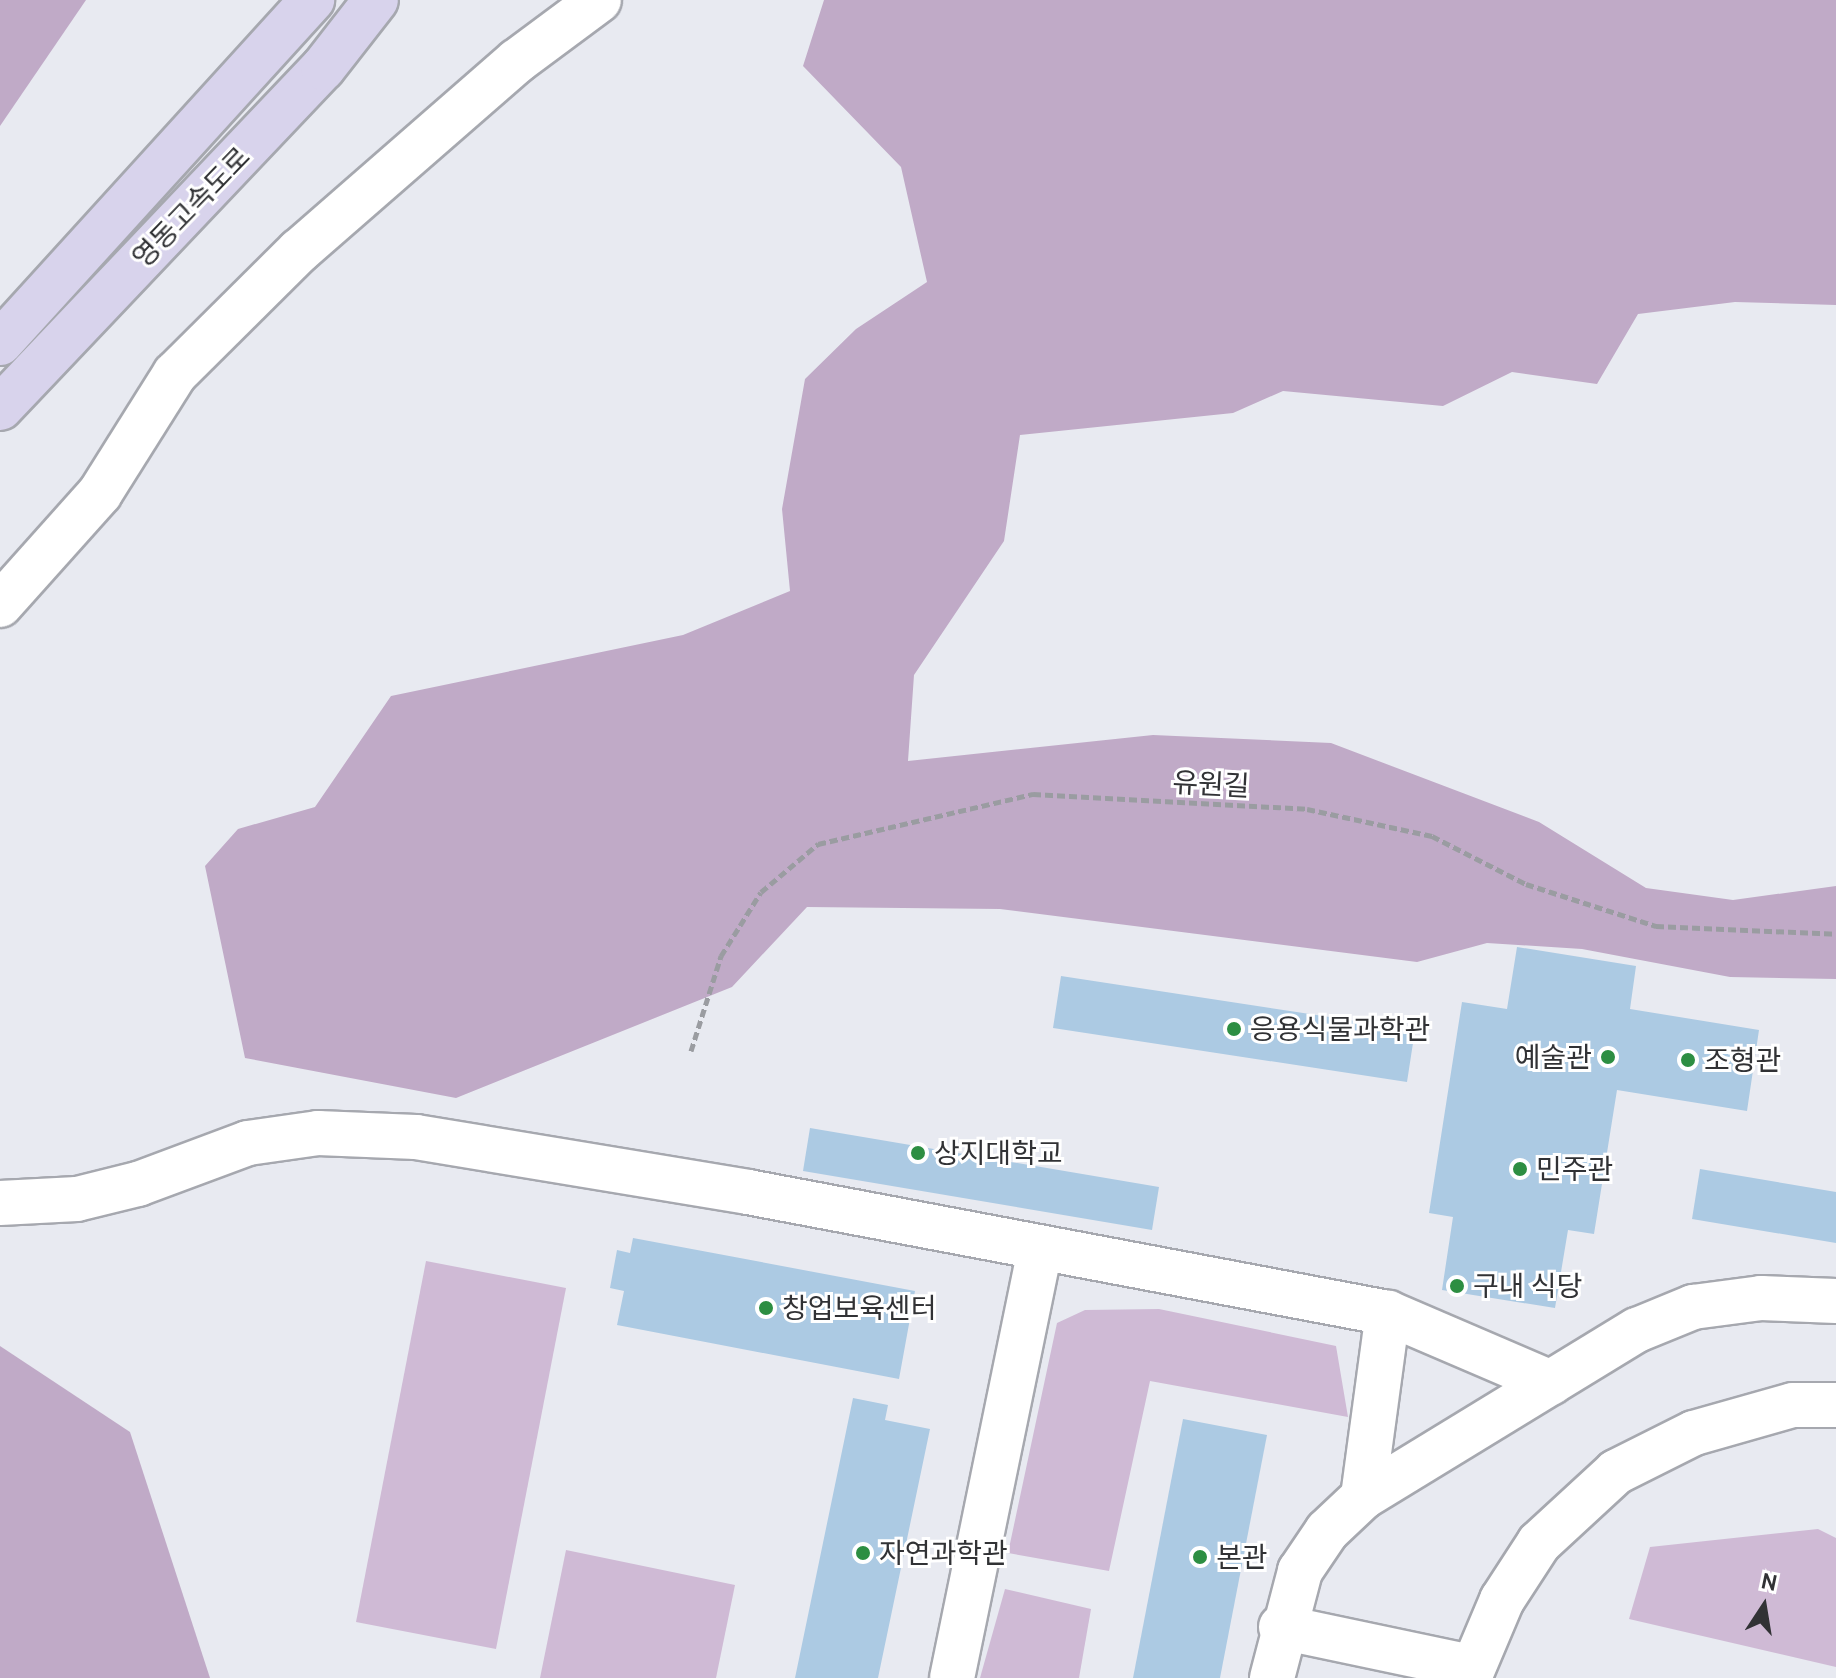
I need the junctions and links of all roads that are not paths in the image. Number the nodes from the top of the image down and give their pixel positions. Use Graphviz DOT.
graph roads {
  1 [pos="312,0"];
  2 [pos="376,0"];
  3 [pos="599,0"];
  4 [pos="0,343"];
  5 [pos="0,408"];
  6 [pos="0,605"];
  7 [pos="0,1203"];
  8 [pos="1040,1251"];
  9 [pos="1836,1301"];
  10 [pos="1388,1313"];
  11 [pos="1551,1383"];
  12 [pos="1836,1405"];
  13 [pos="1363,1497"];
  14 [pos="1281,1627"];
  15 [pos="1470,1673"];
  16 [pos="952,1678"];
  17 [pos="1272,1678"];
  1 -- 4 [label="highway, 영동고속도로"];
  2 -- 5 [label="highway, 영동고속도로"];
  3 -- 6 [label="street"];
  7 -- 8 [label="street"];
  8 -- 10 [label="street"];
  8 -- 16 [label="street"];
  9 -- 11 [label="street"];
  10 -- 11 [label="street"];
  10 -- 13 [label="street"];
  11 -- 13 [label="street"];
  12 -- 15 [label="street"];
  13 -- 14 [label="street"];
  14 -- 15 [label="street"];
  14 -- 17 [label="street"];
}
